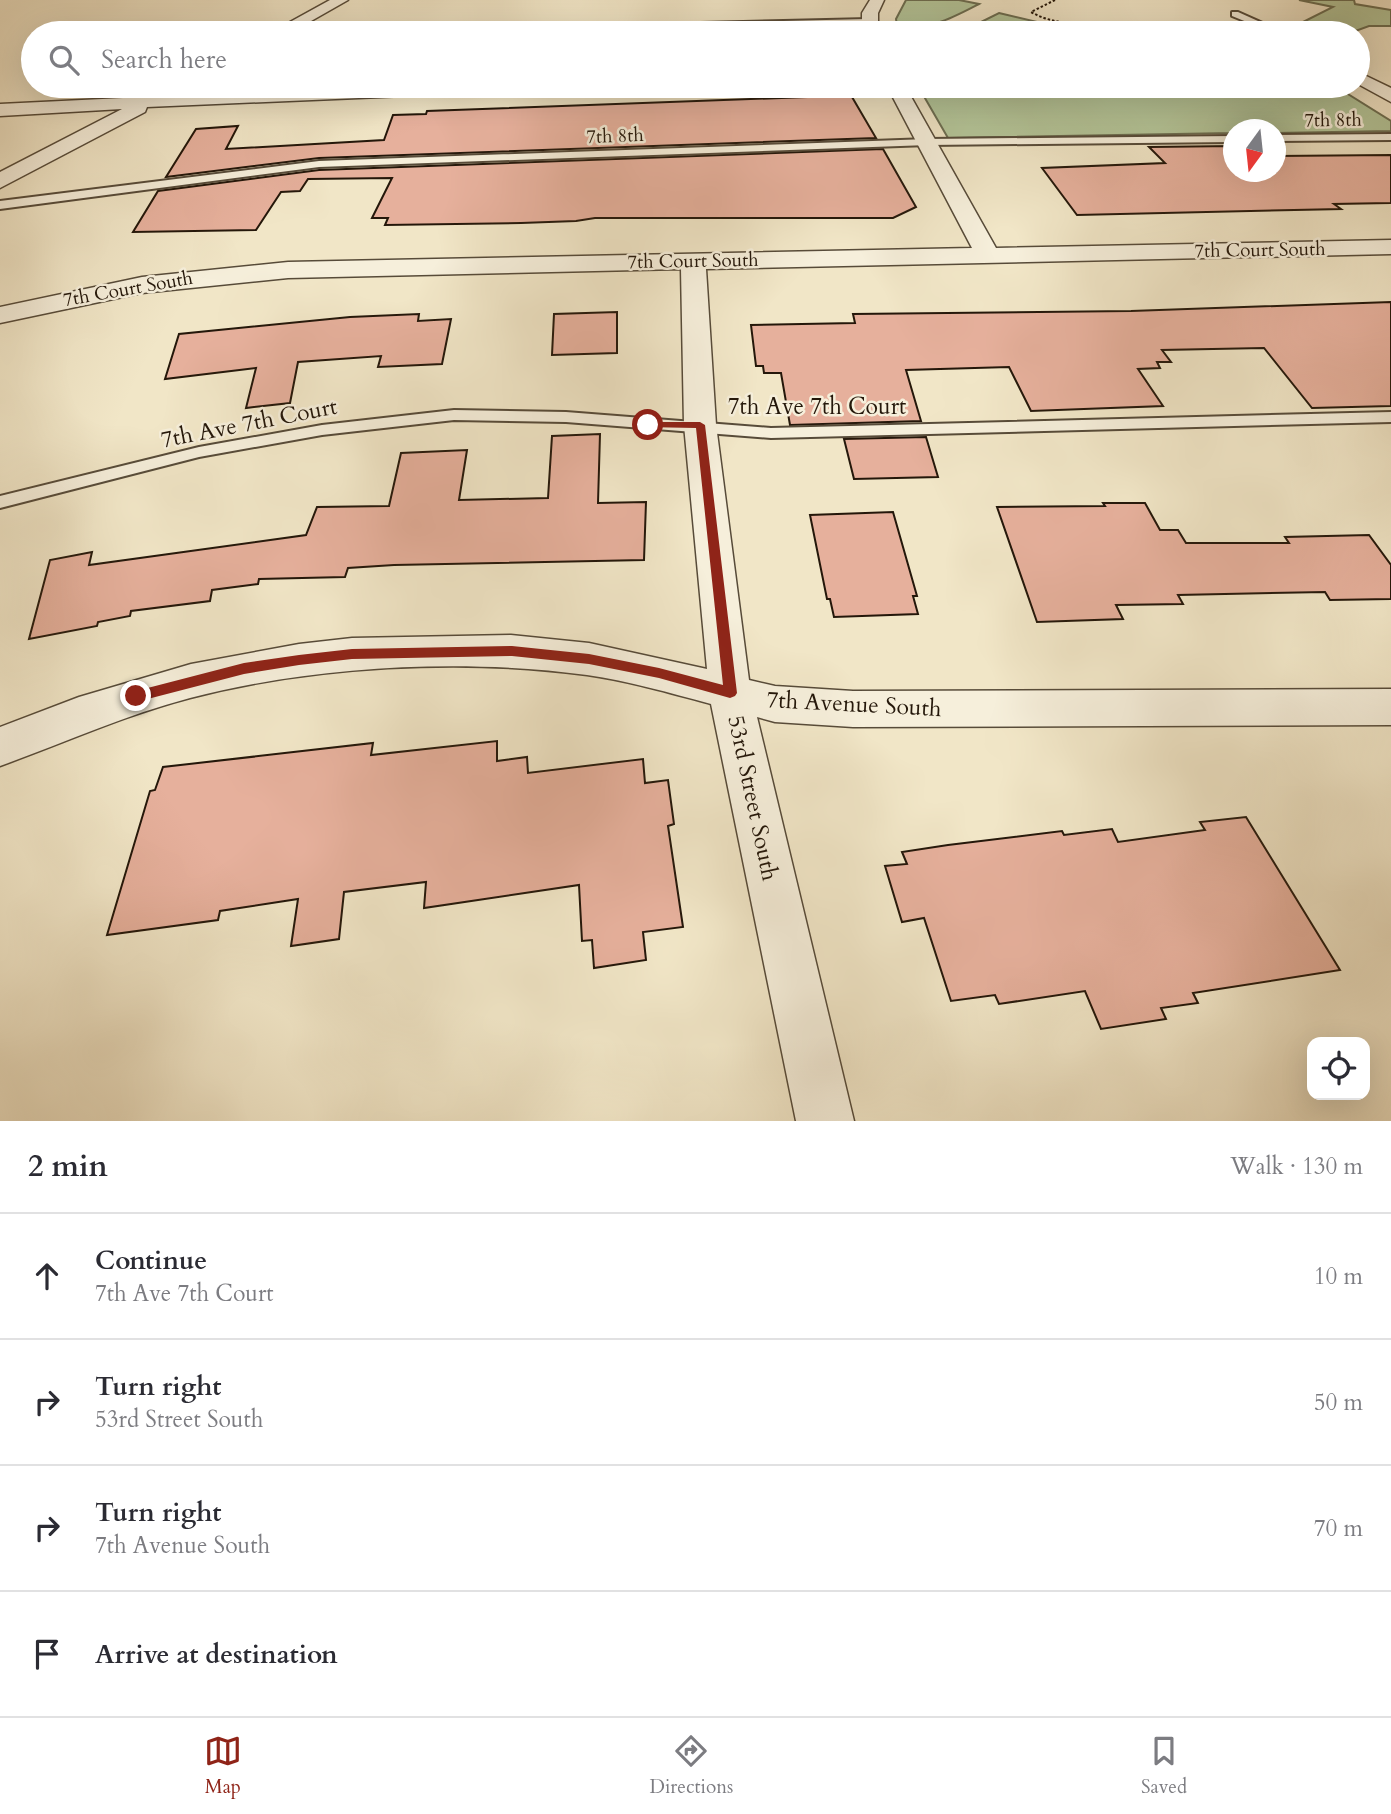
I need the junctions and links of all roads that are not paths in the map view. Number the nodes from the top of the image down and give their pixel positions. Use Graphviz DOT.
graph roads {
  1 [pos="341,0"];
  2 [pos="877,0"];
  3 [pos="1235,13"];
  4 [pos="301,21"];
  5 [pos="871,21"];
  6 [pos="1253,21"];
  7 [pos="1370,67"];
  8 [pos="1377,67"];
  9 [pos="1370,83"];
  10 [pos="1391,96"];
  11 [pos="158,98"];
  12 [pos="243,98"];
  13 [pos="903,98"];
  14 [pos="150,102"];
  15 [pos="0,110"];
  16 [pos="1391,137"];
  17 [pos="1286,138"];
  18 [pos="1223,139"];
  19 [pos="928,142"];
  20 [pos="0,181"];
  21 [pos="0,205"];
  22 [pos="1391,247"];
  23 [pos="988,256"];
  24 [pos="693,261"];
  25 [pos="0,315"];
  26 [pos="1391,417"];
  27 [pos="700,425"];
  28 [pos="0,502"];
  29 [pos="730,693"];
  30 [pos="1391,707"];
  31 [pos="0,747"];
  32 [pos="825,1121"];
  1 -- 4 [label="street"];
  2 -- 5 [label="street"];
  3 -- 6 [label="lane"];
  7 -- 8 [label="street"];
  9 -- 10 [label="street"];
  11 -- 14 [label="street"];
  12 -- 14 [label="street"];
  13 -- 19 [label="street"];
  14 -- 15 [label="street"];
  14 -- 20 [label="street"];
  16 -- 17 [label="lane, 7th 8th"];
  18 -- 19 [label="lane, 7th 8th"];
  19 -- 21 [label="lane, 7th 8th"];
  19 -- 23 [label="street"];
  22 -- 23 [label="street, 7th Court South"];
  23 -- 24 [label="street, 7th Court South"];
  24 -- 25 [label="street, 7th Court South"];
  24 -- 27 [label="street, 53rd Street South"];
  26 -- 27 [label="lane, 7th Ave 7th Court"];
  27 -- 28 [label="lane, 7th Ave 7th Court"];
  27 -- 29 [label="street, 53rd Street South"];
  29 -- 30 [label="street, 7th Avenue South"];
  29 -- 31 [label="street, 7th Avenue South"];
  29 -- 32 [label="street, 53rd Street South"];
}
